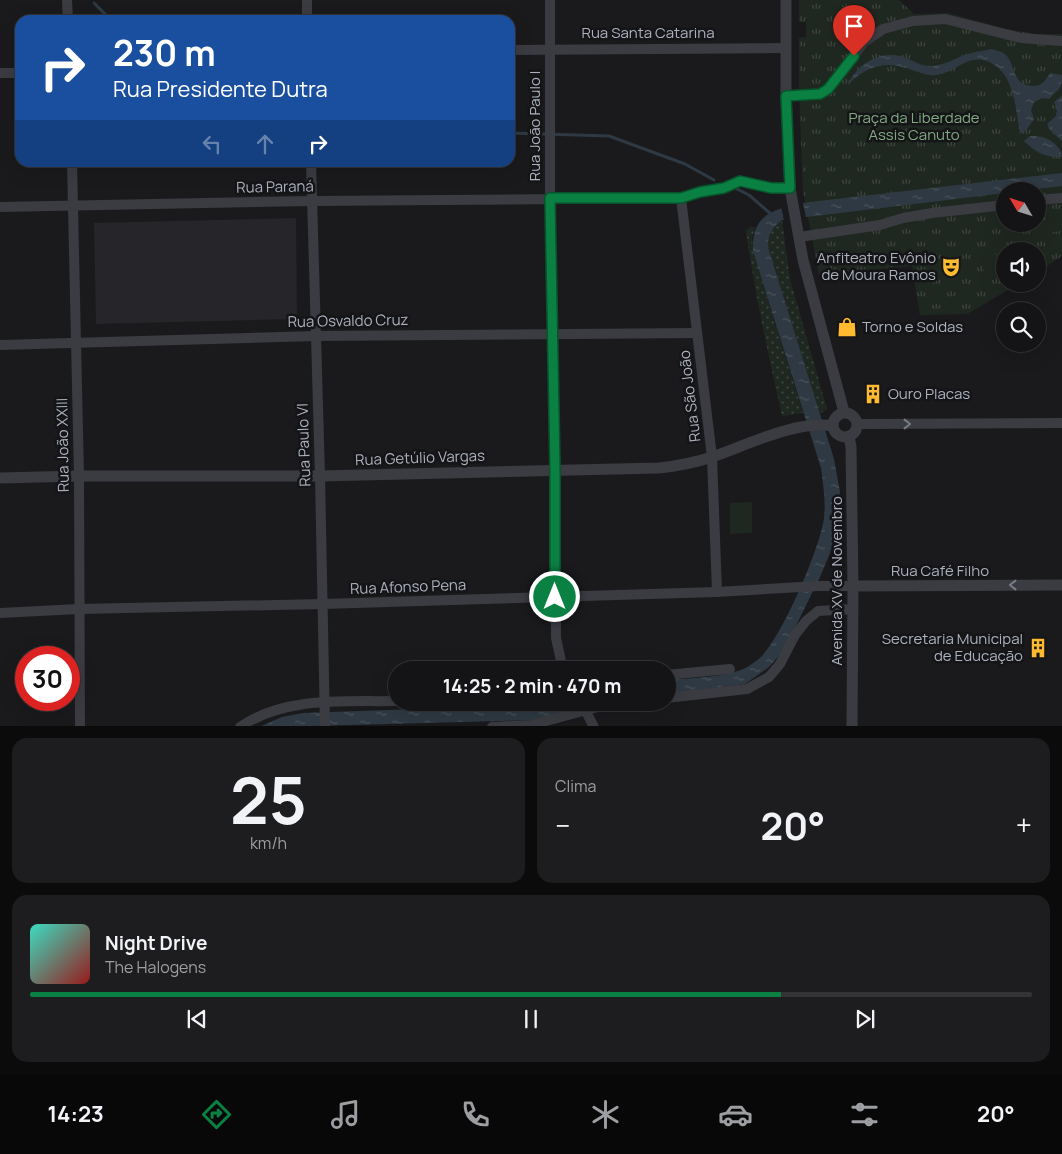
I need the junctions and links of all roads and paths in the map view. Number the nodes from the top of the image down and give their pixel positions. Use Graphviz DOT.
graph roads {
  1 [pos="67,0"];
  2 [pos="307,0"];
  3 [pos="550,0"];
  4 [pos="786,0"];
  5 [pos="68,15"];
  6 [pos="307,15"];
  7 [pos="1062,41"];
  8 [pos="786,48"];
  9 [pos="550,49"];
  10 [pos="515,50"];
  11 [pos="0,73"];
  12 [pos="15,74"];
  13 [pos="786,96"];
  14 [pos="72,167"];
  15 [pos="311,167"];
  16 [pos="790,188"];
  17 [pos="550,198"];
  18 [pos="681,198"];
  19 [pos="1062,198"];
  20 [pos="1046,199"];
  21 [pos="312,201"];
  22 [pos="996,205"];
  23 [pos="73,206"];
  24 [pos="0,207"];
  25 [pos="799,237"];
  26 [pos="697,333"];
  27 [pos="552,334"];
  28 [pos="316,336"];
  29 [pos="76,342"];
  30 [pos="0,344"];
  31 [pos="844,412"];
  32 [pos="858,424"];
  33 [pos="1062,424"];
  34 [pos="829,425"];
  35 [pos="849,436"];
  36 [pos="712,457"];
  37 [pos="555,469"];
  38 [pos="79,476"];
  39 [pos="320,476"];
  40 [pos="0,478"];
  41 [pos="1062,585"];
  42 [pos="818,586"];
  43 [pos="853,586"];
  44 [pos="717,592"];
  45 [pos="555,597"];
  46 [pos="323,604"];
  47 [pos="79,609"];
  48 [pos="853,609"];
  49 [pos="0,613"];
  50 [pos="561,661"];
  51 [pos="730,669"];
  52 [pos="676,674"];
  53 [pos="676,697"];
  54 [pos="388,702"];
  55 [pos="324,707"];
  56 [pos="569,711"];
  57 [pos="586,711"];
  58 [pos="80,726"];
  59 [pos="240,726"];
  60 [pos="325,726"];
  61 [pos="492,726"];
  62 [pos="594,726"];
  63 [pos="852,726"];
  1 -- 5 [label="street"];
  2 -- 6 [label="street"];
  3 -- 9 [label="street, Rua João Paulo I"];
  4 -- 8 [label="street"];
  7 -- 13 [label="street"];
  8 -- 9 [label="street, Rua Santa Catarina"];
  8 -- 13 [label="street"];
  9 -- 10 [label="street, Rua Santa Catarina"];
  9 -- 17 [label="street, Rua João Paulo I"];
  11 -- 12 [label="street"];
  13 -- 16 [label="street"];
  14 -- 23 [label="street, Rua João XXIII"];
  15 -- 21 [label="street, Rua Paulo VI"];
  16 -- 18 [label="street, Rua Paraná"];
  16 -- 25 [label="street"];
  17 -- 18 [label="street, Rua Paraná"];
  17 -- 21 [label="street, Rua Paraná"];
  17 -- 27 [label="street, Rua João Paulo I"];
  18 -- 26 [label="street, Rua São João"];
  19 -- 20 [label="street"];
  21 -- 23 [label="street, Rua Paraná"];
  21 -- 28 [label="street, Rua Paulo VI"];
  22 -- 25 [label="street"];
  23 -- 24 [label="street, Rua Paraná"];
  23 -- 29 [label="street, Rua João XXIII"];
  25 -- 31 [label="street"];
  26 -- 27 [label="street, Rua Osvaldo Cruz"];
  26 -- 36 [label="street, Rua São João"];
  27 -- 28 [label="street, Rua Osvaldo Cruz"];
  27 -- 37 [label="street, Rua João Paulo I"];
  28 -- 29 [label="street, Rua Osvaldo Cruz"];
  28 -- 39 [label="street, Rua Paulo VI"];
  29 -- 30 [label="street, Rua Osvaldo Cruz"];
  29 -- 38 [label="street, Rua João XXIII"];
  31 -- 32 [label="street"];
  31 -- 34 [label="street"];
  32 -- 33 [label="street, one-way"];
  32 -- 35 [label="street"];
  34 -- 35 [label="street"];
  34 -- 36 [label="street, Rua Getúlio Vargas"];
  35 -- 43 [label="street, Avenida XV de Novembro"];
  36 -- 37 [label="street, Rua Getúlio Vargas"];
  36 -- 44 [label="street, Rua São João"];
  37 -- 39 [label="street, Rua Getúlio Vargas"];
  37 -- 45 [label="street, Rua João Paulo I"];
  38 -- 39 [label="street, Rua Getúlio Vargas"];
  38 -- 40 [label="street, Rua Getúlio Vargas"];
  38 -- 47 [label="street, Rua João XXIII"];
  39 -- 46 [label="street, Rua Paulo VI"];
  41 -- 43 [label="street, Rua Café Filho, one-way"];
  42 -- 43 [label="street, Rua Café Filho"];
  42 -- 44 [label="street, Rua Afonso Pena"];
  43 -- 48 [label="street, Avenida XV de Novembro"];
  44 -- 45 [label="street, Rua Afonso Pena"];
  45 -- 46 [label="street, Rua Afonso Pena"];
  45 -- 50 [label="street, Rua João Paulo I"];
  46 -- 47 [label="street, Rua Afonso Pena"];
  46 -- 55 [label="street, Rua Paulo VI"];
  47 -- 49 [label="street, Rua Afonso Pena"];
  47 -- 58 [label="street, Rua João XXIII"];
  48 -- 53 [label="street"];
  48 -- 63 [label="street, Avenida XV de Novembro"];
  51 -- 52 [label="street"];
  54 -- 55 [label="street"];
  55 -- 59 [label="street"];
  55 -- 60 [label="street, Rua Paulo VI"];
  56 -- 61 [label="street"];
  57 -- 62 [label="street"];
}
